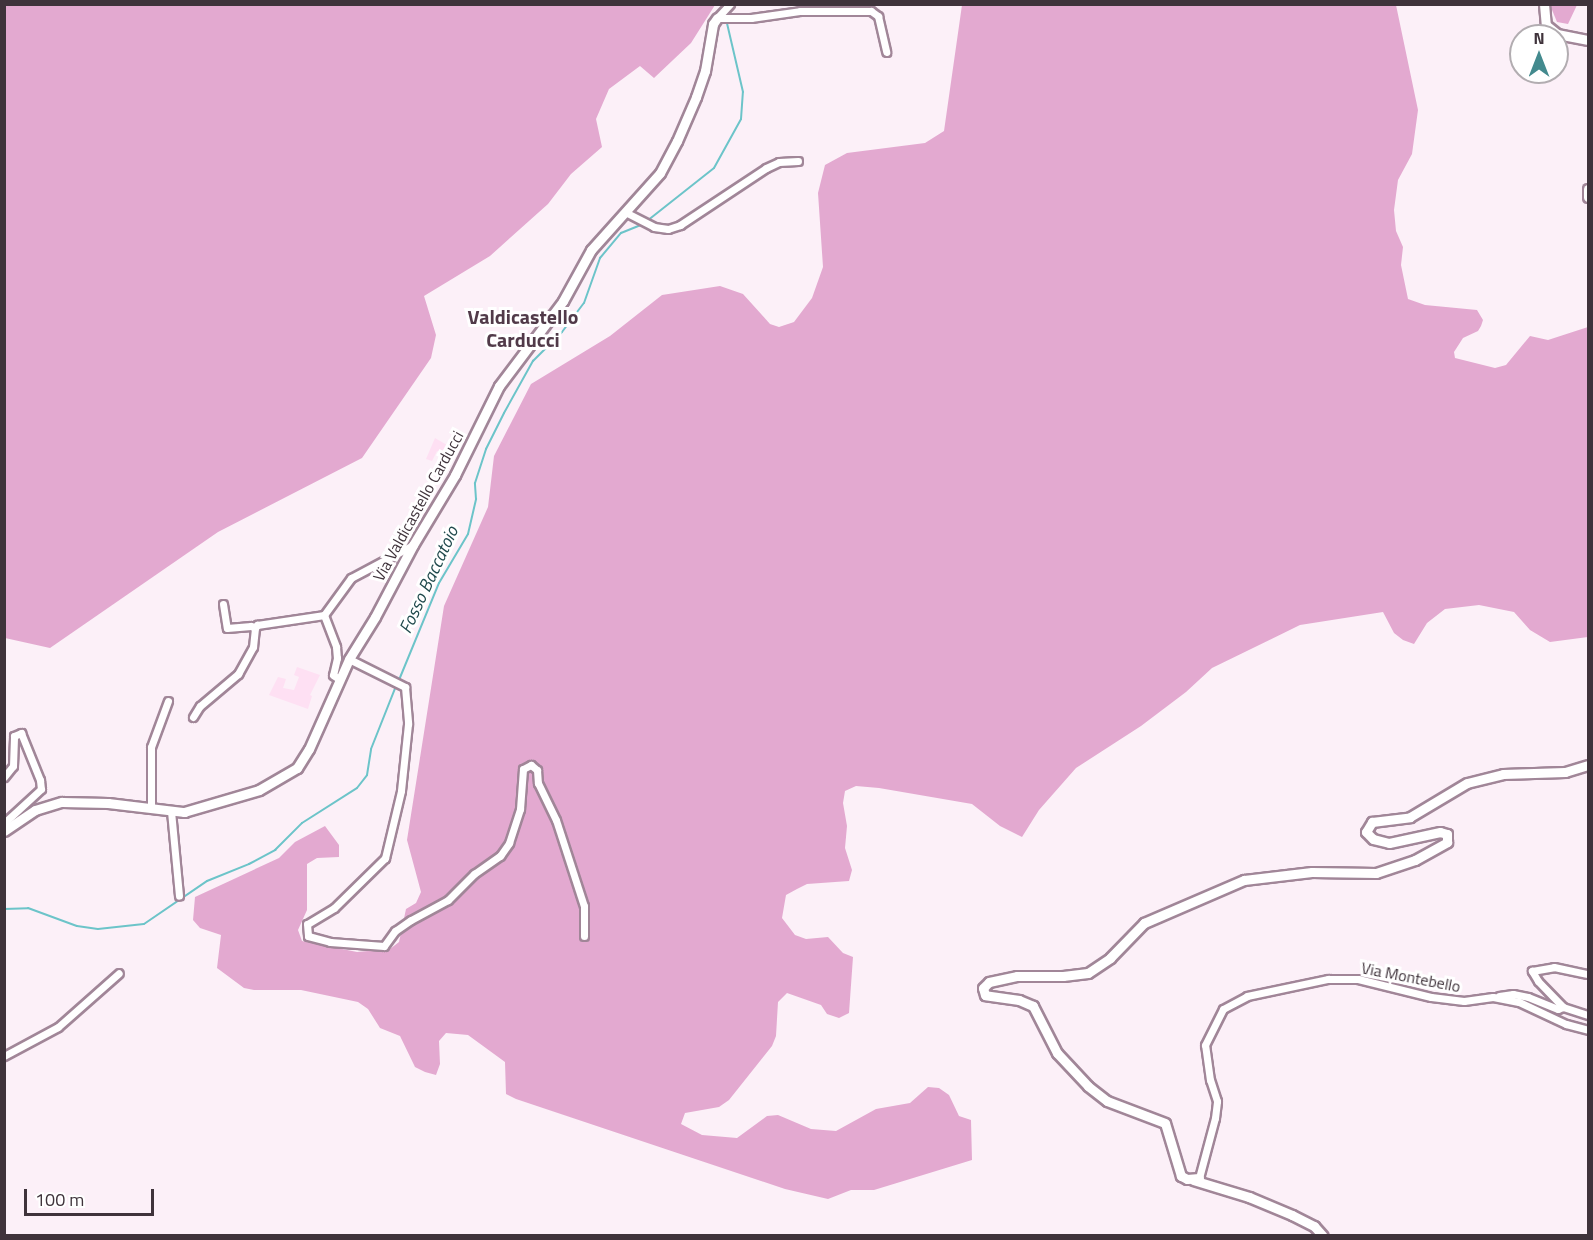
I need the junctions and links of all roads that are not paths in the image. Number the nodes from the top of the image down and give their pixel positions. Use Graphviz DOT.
graph roads {
  1 [pos="730,4"];
  2 [pos="1544,4"];
  3 [pos="717,18"];
  4 [pos="1588,40"];
  5 [pos="886,52"];
  6 [pos="798,161"];
  7 [pos="1588,189"];
  8 [pos="1588,197"];
  9 [pos="627,213"];
  10 [pos="412,545"];
  11 [pos="223,604"];
  12 [pos="324,615"];
  13 [pos="255,628"];
  14 [pos="349,658"];
  15 [pos="339,679"];
  16 [pos="168,701"];
  17 [pos="193,717"];
  18 [pos="1588,765"];
  19 [pos="4,777"];
  20 [pos="151,808"];
  21 [pos="171,811"];
  22 [pos="4,822"];
  23 [pos="5,830"];
  24 [pos="179,896"];
  25 [pos="584,936"];
  26 [pos="119,973"];
  27 [pos="1586,974"];
  28 [pos="1493,997"];
  29 [pos="1563,1007"];
  30 [pos="1588,1015"];
  31 [pos="1588,1030"];
  32 [pos="4,1056"];
  33 [pos="1196,1179"];
  34 [pos="1323,1236"];
  1 -- 3 [label="street, Via Valdicastello Carducci"];
  2 -- 4 [label="street"];
  3 -- 5 [label="street"];
  3 -- 9 [label="street, Via Valdicastello Carducci"];
  6 -- 9 [label="street"];
  7 -- 8 [label="street"];
  9 -- 10 [label="street, Via Valdicastello Carducci"];
  10 -- 12 [label="street"];
  10 -- 14 [label="street, Via Valdicastello Carducci"];
  11 -- 13 [label="street"];
  12 -- 13 [label="street"];
  12 -- 15 [label="street"];
  13 -- 17 [label="street"];
  14 -- 15 [label="street, Via Valdicastello Carducci"];
  14 -- 25 [label="street"];
  15 -- 21 [label="street, Via Valdicastello Carducci"];
  16 -- 20 [label="street"];
  18 -- 33 [label="street"];
  19 -- 22 [label="street"];
  20 -- 21 [label="street, Via Valdicastello Carducci"];
  20 -- 23 [label="street, Via Valdicastello Carducci"];
  21 -- 24 [label="street"];
  26 -- 32 [label="street"];
  27 -- 29 [label="street"];
  28 -- 29 [label="street"];
  28 -- 31 [label="street, Via Montebello"];
  28 -- 33 [label="street, Via Montebello"];
  29 -- 30 [label="street"];
  33 -- 34 [label="street"];
}
